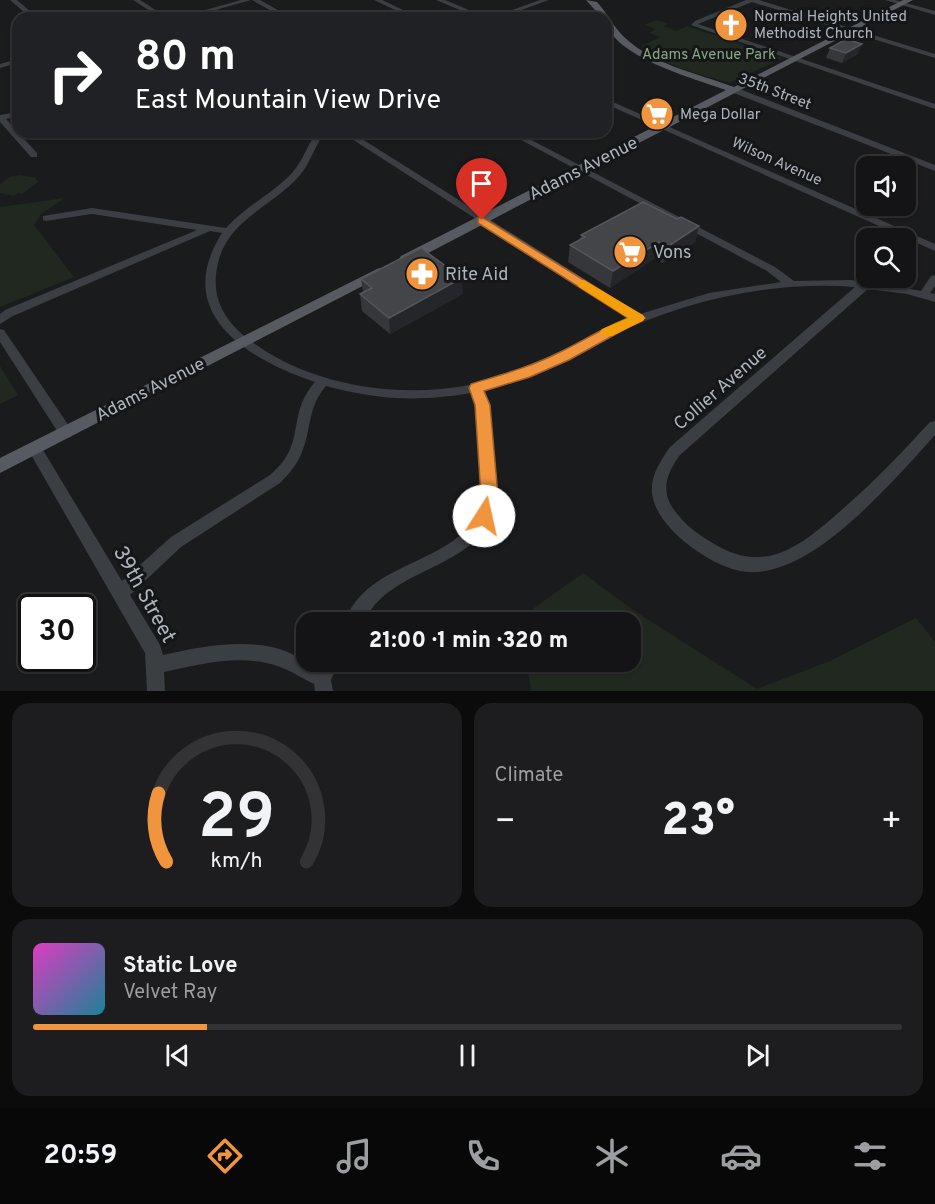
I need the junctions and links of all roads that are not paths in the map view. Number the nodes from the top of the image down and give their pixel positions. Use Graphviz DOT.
graph roads {
  1 [pos="13,0"];
  2 [pos="136,0"];
  3 [pos="248,0"];
  4 [pos="255,0"];
  5 [pos="377,0"];
  6 [pos="439,0"];
  7 [pos="543,0"];
  8 [pos="590,0"];
  9 [pos="752,0"];
  10 [pos="888,0"];
  11 [pos="905,2"];
  12 [pos="28,12"];
  13 [pos="155,12"];
  14 [pos="203,12"];
  15 [pos="278,12"];
  16 [pos="404,12"];
  17 [pos="470,12"];
  18 [pos="510,12"];
  19 [pos="602,12"];
  20 [pos="935,13"];
  21 [pos="612,26"];
  22 [pos="851,30"];
  23 [pos="0,56"];
  24 [pos="935,56"];
  25 [pos="795,59"];
  26 [pos="4,65"];
  27 [pos="734,90"];
  28 [pos="612,104"];
  29 [pos="935,107"];
  30 [pos="0,118"];
  31 [pos="663,127"];
  32 [pos="12,131"];
  33 [pos="18,138"];
  34 [pos="315,138"];
  35 [pos="354,138"];
  36 [pos="522,138"];
  37 [pos="34,155"];
  38 [pos="935,168"];
  39 [pos="581,169"];
  40 [pos="46,218"];
  41 [pos="482,220"];
  42 [pos="207,228"];
  43 [pos="227,231"];
  44 [pos="935,248"];
  45 [pos="935,278"];
  46 [pos="790,283"];
  47 [pos="856,284"];
  48 [pos="862,288"];
  49 [pos="882,288"];
  50 [pos="929,296"];
  51 [pos="638,318"];
  52 [pos="0,320"];
  53 [pos="0,333"];
  54 [pos="242,343"];
  55 [pos="323,381"];
  56 [pos="476,388"];
  57 [pos="935,426"];
  58 [pos="66,433"];
  59 [pos="35,448"];
  60 [pos="0,466"];
  61 [pos="120,593"];
  62 [pos="359,612"];
  63 [pos="156,664"];
  64 [pos="323,685"];
  65 [pos="156,691"];
  1 -- 12 [label="street"];
  2 -- 13 [label="street"];
  3 -- 14 [label="street"];
  4 -- 15 [label="street"];
  5 -- 16 [label="street"];
  6 -- 17 [label="street"];
  7 -- 18 [label="street"];
  8 -- 19 [label="main road, 35th Street"];
  9 -- 22 [label="street"];
  9 -- 25 [label="street"];
  10 -- 11 [label="street"];
  11 -- 20 [label="street"];
  11 -- 22 [label="main road, Adams Avenue"];
  21 -- 27 [label="main road, 35th Street"];
  22 -- 24 [label="street"];
  22 -- 25 [label="main road, Adams Avenue"];
  23 -- 26 [label="street"];
  25 -- 27 [label="main road, Adams Avenue"];
  25 -- 29 [label="street"];
  27 -- 31 [label="main road, Adams Avenue"];
  27 -- 38 [label="street, 35th Street"];
  28 -- 31 [label="street, Wilson Avenue"];
  30 -- 32 [label="street"];
  31 -- 39 [label="main road, Adams Avenue"];
  31 -- 44 [label="street, Wilson Avenue"];
  33 -- 37 [label="street"];
  34 -- 43 [label="street"];
  35 -- 41 [label="street"];
  36 -- 39 [label="street"];
  39 -- 41 [label="main road, Adams Avenue"];
  39 -- 46 [label="street"];
  40 -- 42 [label="street"];
  41 -- 51 [label="street"];
  41 -- 54 [label="main road, Adams Avenue"];
  42 -- 43 [label="street"];
  42 -- 52 [label="street"];
  43 -- 54 [label="street"];
  45 -- 50 [label="street"];
  46 -- 47 [label="street"];
  46 -- 51 [label="street"];
  48 -- 57 [label="street, Collier Avenue"];
  49 -- 50 [label="street"];
  51 -- 56 [label="street"];
  53 -- 58 [label="street"];
  54 -- 55 [label="street"];
  54 -- 58 [label="main road, Adams Avenue"];
  55 -- 56 [label="street"];
  55 -- 61 [label="street"];
  56 -- 62 [label="street"];
  58 -- 59 [label="main road, Adams Avenue"];
  59 -- 60 [label="main road, Adams Avenue"];
  59 -- 61 [label="street, 39th Street"];
  61 -- 63 [label="street, 39th Street"];
  63 -- 64 [label="street, 39th Street"];
  63 -- 65 [label="street"];
}
